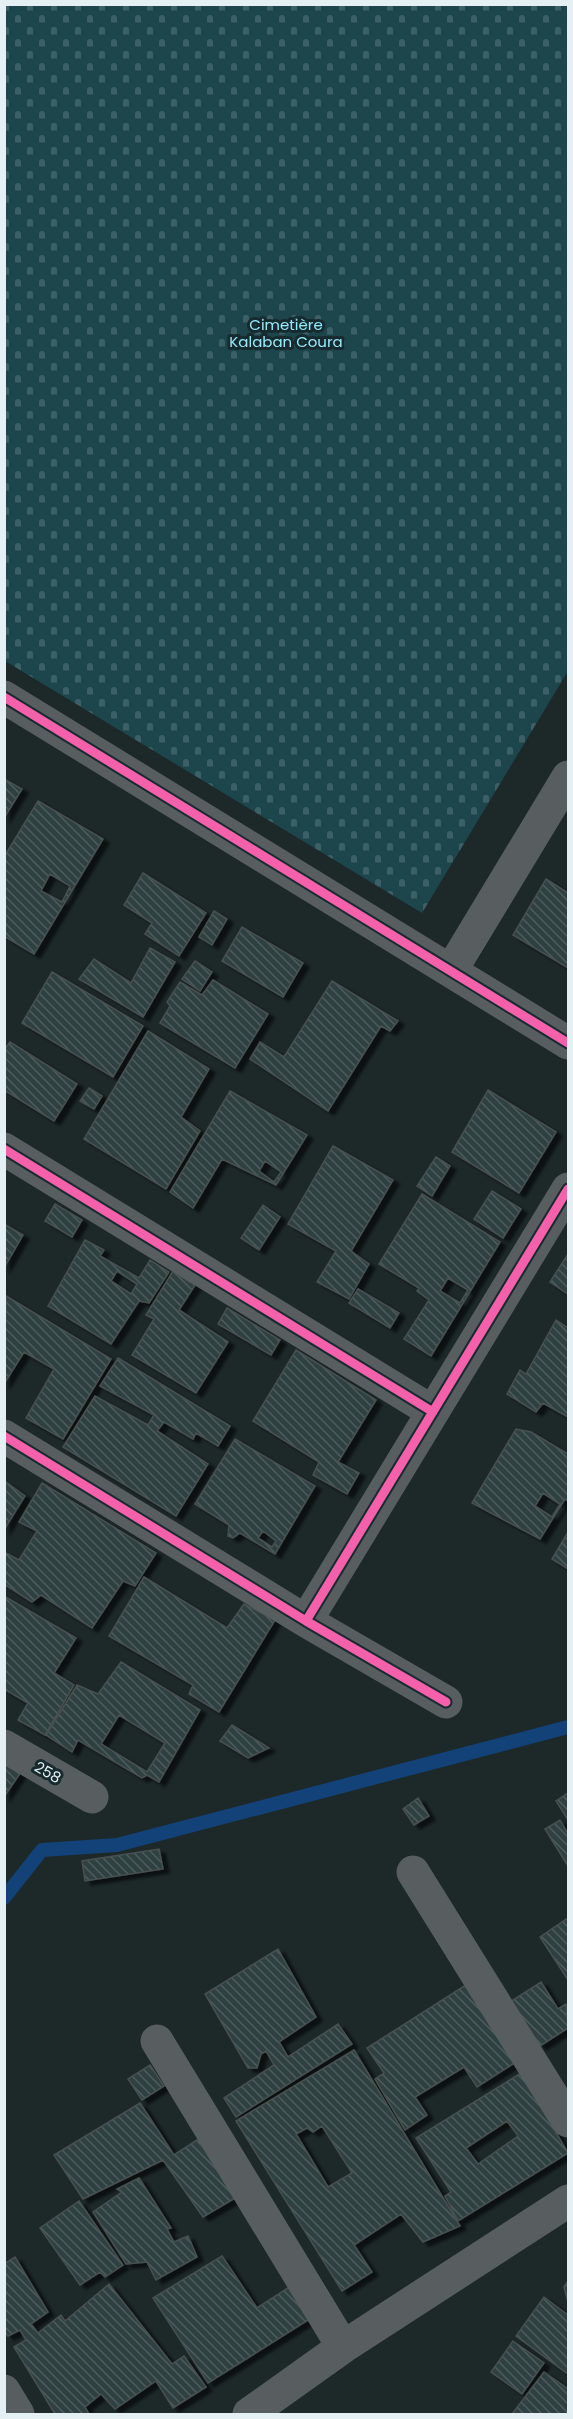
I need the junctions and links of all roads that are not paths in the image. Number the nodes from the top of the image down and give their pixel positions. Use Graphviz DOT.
graph roads {
  1 [pos="4,697"];
  2 [pos="568,777"];
  3 [pos="452,969"];
  4 [pos="568,1043"];
  5 [pos="4,1149"];
  6 [pos="568,1189"];
  7 [pos="433,1412"];
  8 [pos="4,1436"];
  9 [pos="306,1621"];
  10 [pos="446,1702"];
  11 [pos="4,1746"];
  12 [pos="92,1797"];
  13 [pos="413,1872"];
  14 [pos="158,2041"];
  15 [pos="568,2121"];
  16 [pos="568,2201"];
  17 [pos="343,2347"];
  18 [pos="4,2391"];
  19 [pos="18,2415"];
  20 [pos="249,2415"];
  1 -- 3 [label="street"];
  2 -- 3 [label="street"];
  3 -- 4 [label="street"];
  5 -- 7 [label="street"];
  6 -- 7 [label="street"];
  7 -- 9 [label="street"];
  8 -- 9 [label="street"];
  9 -- 10 [label="street"];
  11 -- 12 [label="street, 258"];
  13 -- 15 [label="street"];
  14 -- 17 [label="street"];
  16 -- 17 [label="street"];
  17 -- 20 [label="street"];
  18 -- 19 [label="street"];
}
